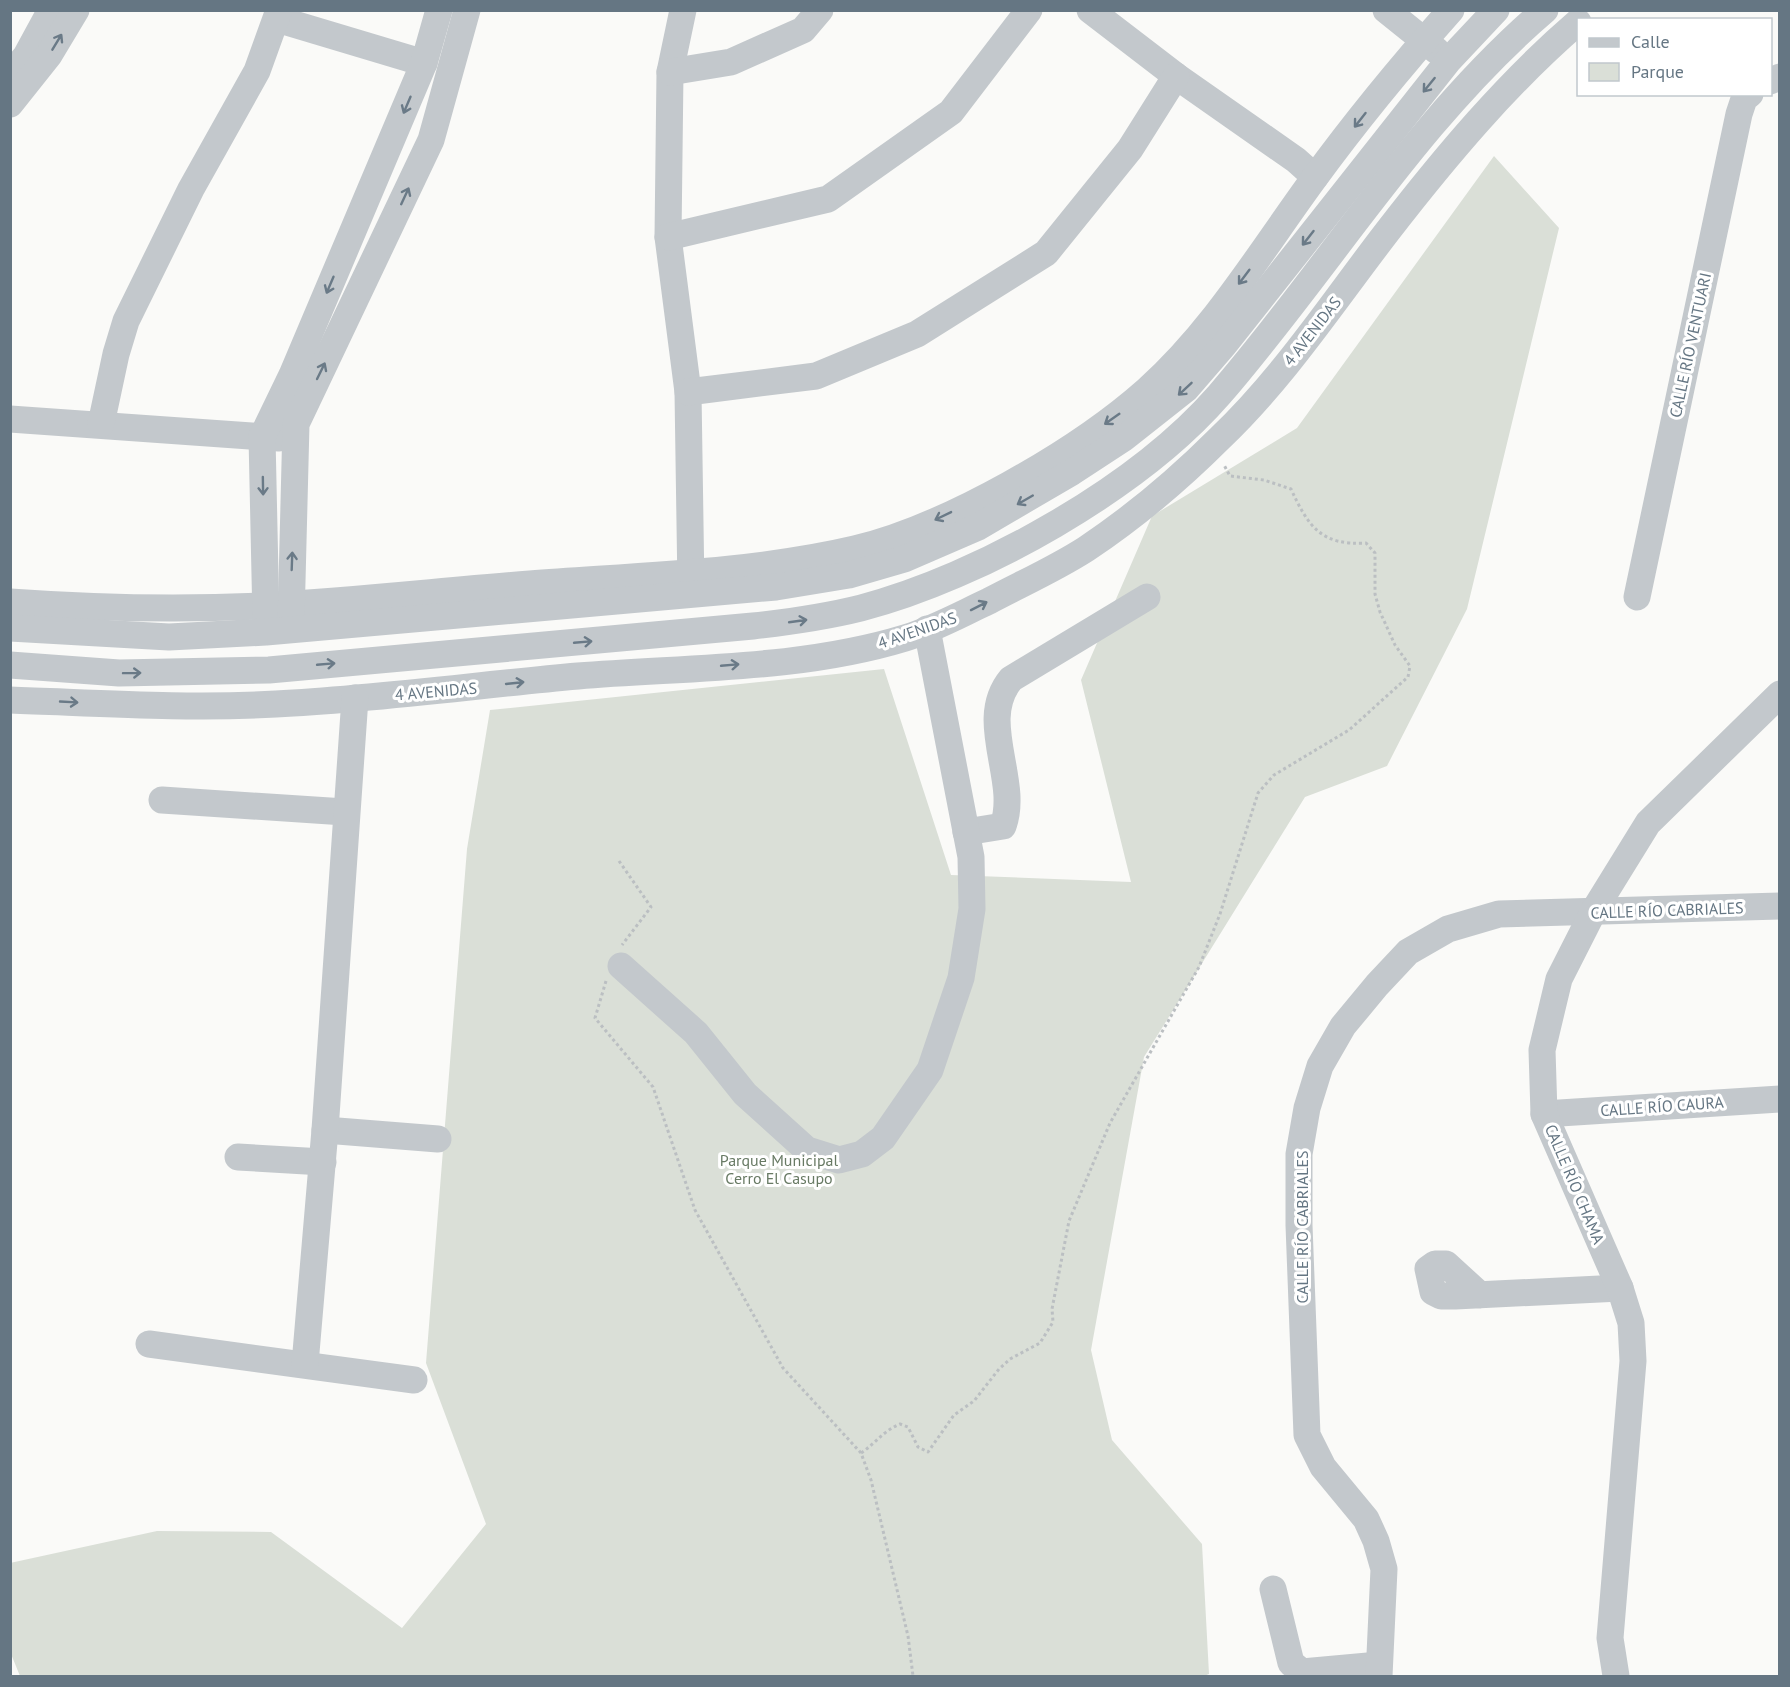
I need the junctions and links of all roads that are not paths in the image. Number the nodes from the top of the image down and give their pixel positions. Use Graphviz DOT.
graph roads {
  1 [pos="51,10"];
  2 [pos="76,10"];
  3 [pos="439,10"];
  4 [pos="467,10"];
  5 [pos="683,10"];
  6 [pos="820,10"];
  7 [pos="1029,10"];
  8 [pos="1090,10"];
  9 [pos="1386,10"];
  10 [pos="1451,10"];
  11 [pos="1496,10"];
  12 [pos="1545,10"];
  13 [pos="278,15"];
  14 [pos="1577,24"];
  15 [pos="1424,40"];
  16 [pos="16,58"];
  17 [pos="1449,60"];
  18 [pos="424,63"];
  19 [pos="670,72"];
  20 [pos="1176,76"];
  21 [pos="1469,81"];
  22 [pos="1748,96"];
  23 [pos="10,104"];
  24 [pos="1495,105"];
  25 [pos="1315,177"];
  26 [pos="668,237"];
  27 [pos="688,392"];
  28 [pos="10,419"];
  29 [pos="100,424"];
  30 [pos="262,437"];
  31 [pos="295,439"];
  32 [pos="691,584"];
  33 [pos="1147,597"];
  34 [pos="1637,597"];
  35 [pos="10,602"];
  36 [pos="278,617"];
  37 [pos="10,628"];
  38 [pos="927,629"];
  39 [pos="694,632"];
  40 [pos="10,665"];
  41 [pos="699,667"];
  42 [pos="281,669"];
  43 [pos="1779,694"];
  44 [pos="355,698"];
  45 [pos="10,700"];
  46 [pos="285,704"];
  47 [pos="162,800"];
  48 [pos="345,812"];
  49 [pos="966,832"];
  50 [pos="1779,906"];
  51 [pos="1593,912"];
  52 [pos="616,963"];
  53 [pos="1779,1099"];
  54 [pos="1544,1114"];
  55 [pos="326,1130"];
  56 [pos="438,1140"];
  57 [pos="238,1157"];
  58 [pos="323,1162"];
  59 [pos="1620,1288"];
  60 [pos="1480,1295"];
  61 [pos="149,1344"];
  62 [pos="305,1364"];
  63 [pos="414,1380"];
  64 [pos="1273,1589"];
  65 [pos="1379,1671"];
  66 [pos="1616,1677"];
  1 -- 16 [label="street"];
  23 -- 2 [label="street, one-way"];
  3 -- 18 [label="street"];
  31 -- 4 [label="street, one-way"];
  5 -- 19 [label="street"];
  6 -- 19 [label="street"];
  7 -- 26 [label="street"];
  8 -- 20 [label="street"];
  9 -- 15 [label="street"];
  10 -- 15 [label="street"];
  11 -- 17 [label="street"];
  12 -- 21 [label="street, 4 AVENIDAS"];
  13 -- 18 [label="street"];
  13 -- 29 [label="street"];
  14 -- 24 [label="street, 4 AVENIDAS"];
  15 -- 17 [label="street"];
  15 -- 25 [label="street, one-way"];
  17 -- 21 [label="street"];
  17 -- 32 [label="street, one-way"];
  18 -- 30 [label="street, one-way"];
  19 -- 26 [label="street"];
  20 -- 25 [label="street"];
  20 -- 27 [label="street"];
  21 -- 24 [label="street"];
  39 -- 21 [label="street, 4 AVENIDAS, one-way"];
  22 -- 34 [label="street, CALLE RÍO VENTUARI"];
  38 -- 24 [label="street, 4 AVENIDAS, one-way"];
  25 -- 32 [label="street, one-way"];
  26 -- 27 [label="street"];
  27 -- 32 [label="street"];
  28 -- 29 [label="street"];
  29 -- 30 [label="street"];
  30 -- 31 [label="street"];
  30 -- 36 [label="street, one-way"];
  36 -- 31 [label="street, one-way"];
  32 -- 36 [label="street"];
  32 -- 39 [label="street"];
  33 -- 49 [label="street"];
  35 -- 36 [label="street"];
  36 -- 37 [label="street"];
  36 -- 42 [label="street"];
  41 -- 38 [label="street, 4 AVENIDAS, one-way"];
  38 -- 49 [label="street"];
  39 -- 41 [label="street"];
  42 -- 39 [label="street, 4 AVENIDAS, one-way"];
  40 -- 42 [label="street, 4 AVENIDAS, one-way"];
  44 -- 41 [label="street, 4 AVENIDAS, one-way"];
  42 -- 46 [label="street"];
  43 -- 51 [label="street, CALLE RÍO CHAMA"];
  44 -- 46 [label="street, 4 AVENIDAS"];
  44 -- 48 [label="street"];
  45 -- 46 [label="street, 4 AVENIDAS, one-way"];
  47 -- 48 [label="street"];
  48 -- 55 [label="street"];
  49 -- 52 [label="street"];
  50 -- 51 [label="street, CALLE RÍO CABRIALES"];
  51 -- 54 [label="street, CALLE RÍO CHAMA"];
  51 -- 65 [label="street, CALLE RÍO CABRIALES"];
  53 -- 54 [label="street, CALLE RÍO CAURA"];
  54 -- 59 [label="street, CALLE RÍO CHAMA"];
  55 -- 56 [label="street"];
  55 -- 58 [label="street"];
  57 -- 58 [label="street"];
  58 -- 62 [label="street"];
  59 -- 60 [label="street"];
  59 -- 66 [label="street, CALLE RÍO CHAMA"];
  61 -- 62 [label="street"];
  62 -- 63 [label="street"];
  64 -- 65 [label="street"];
}
